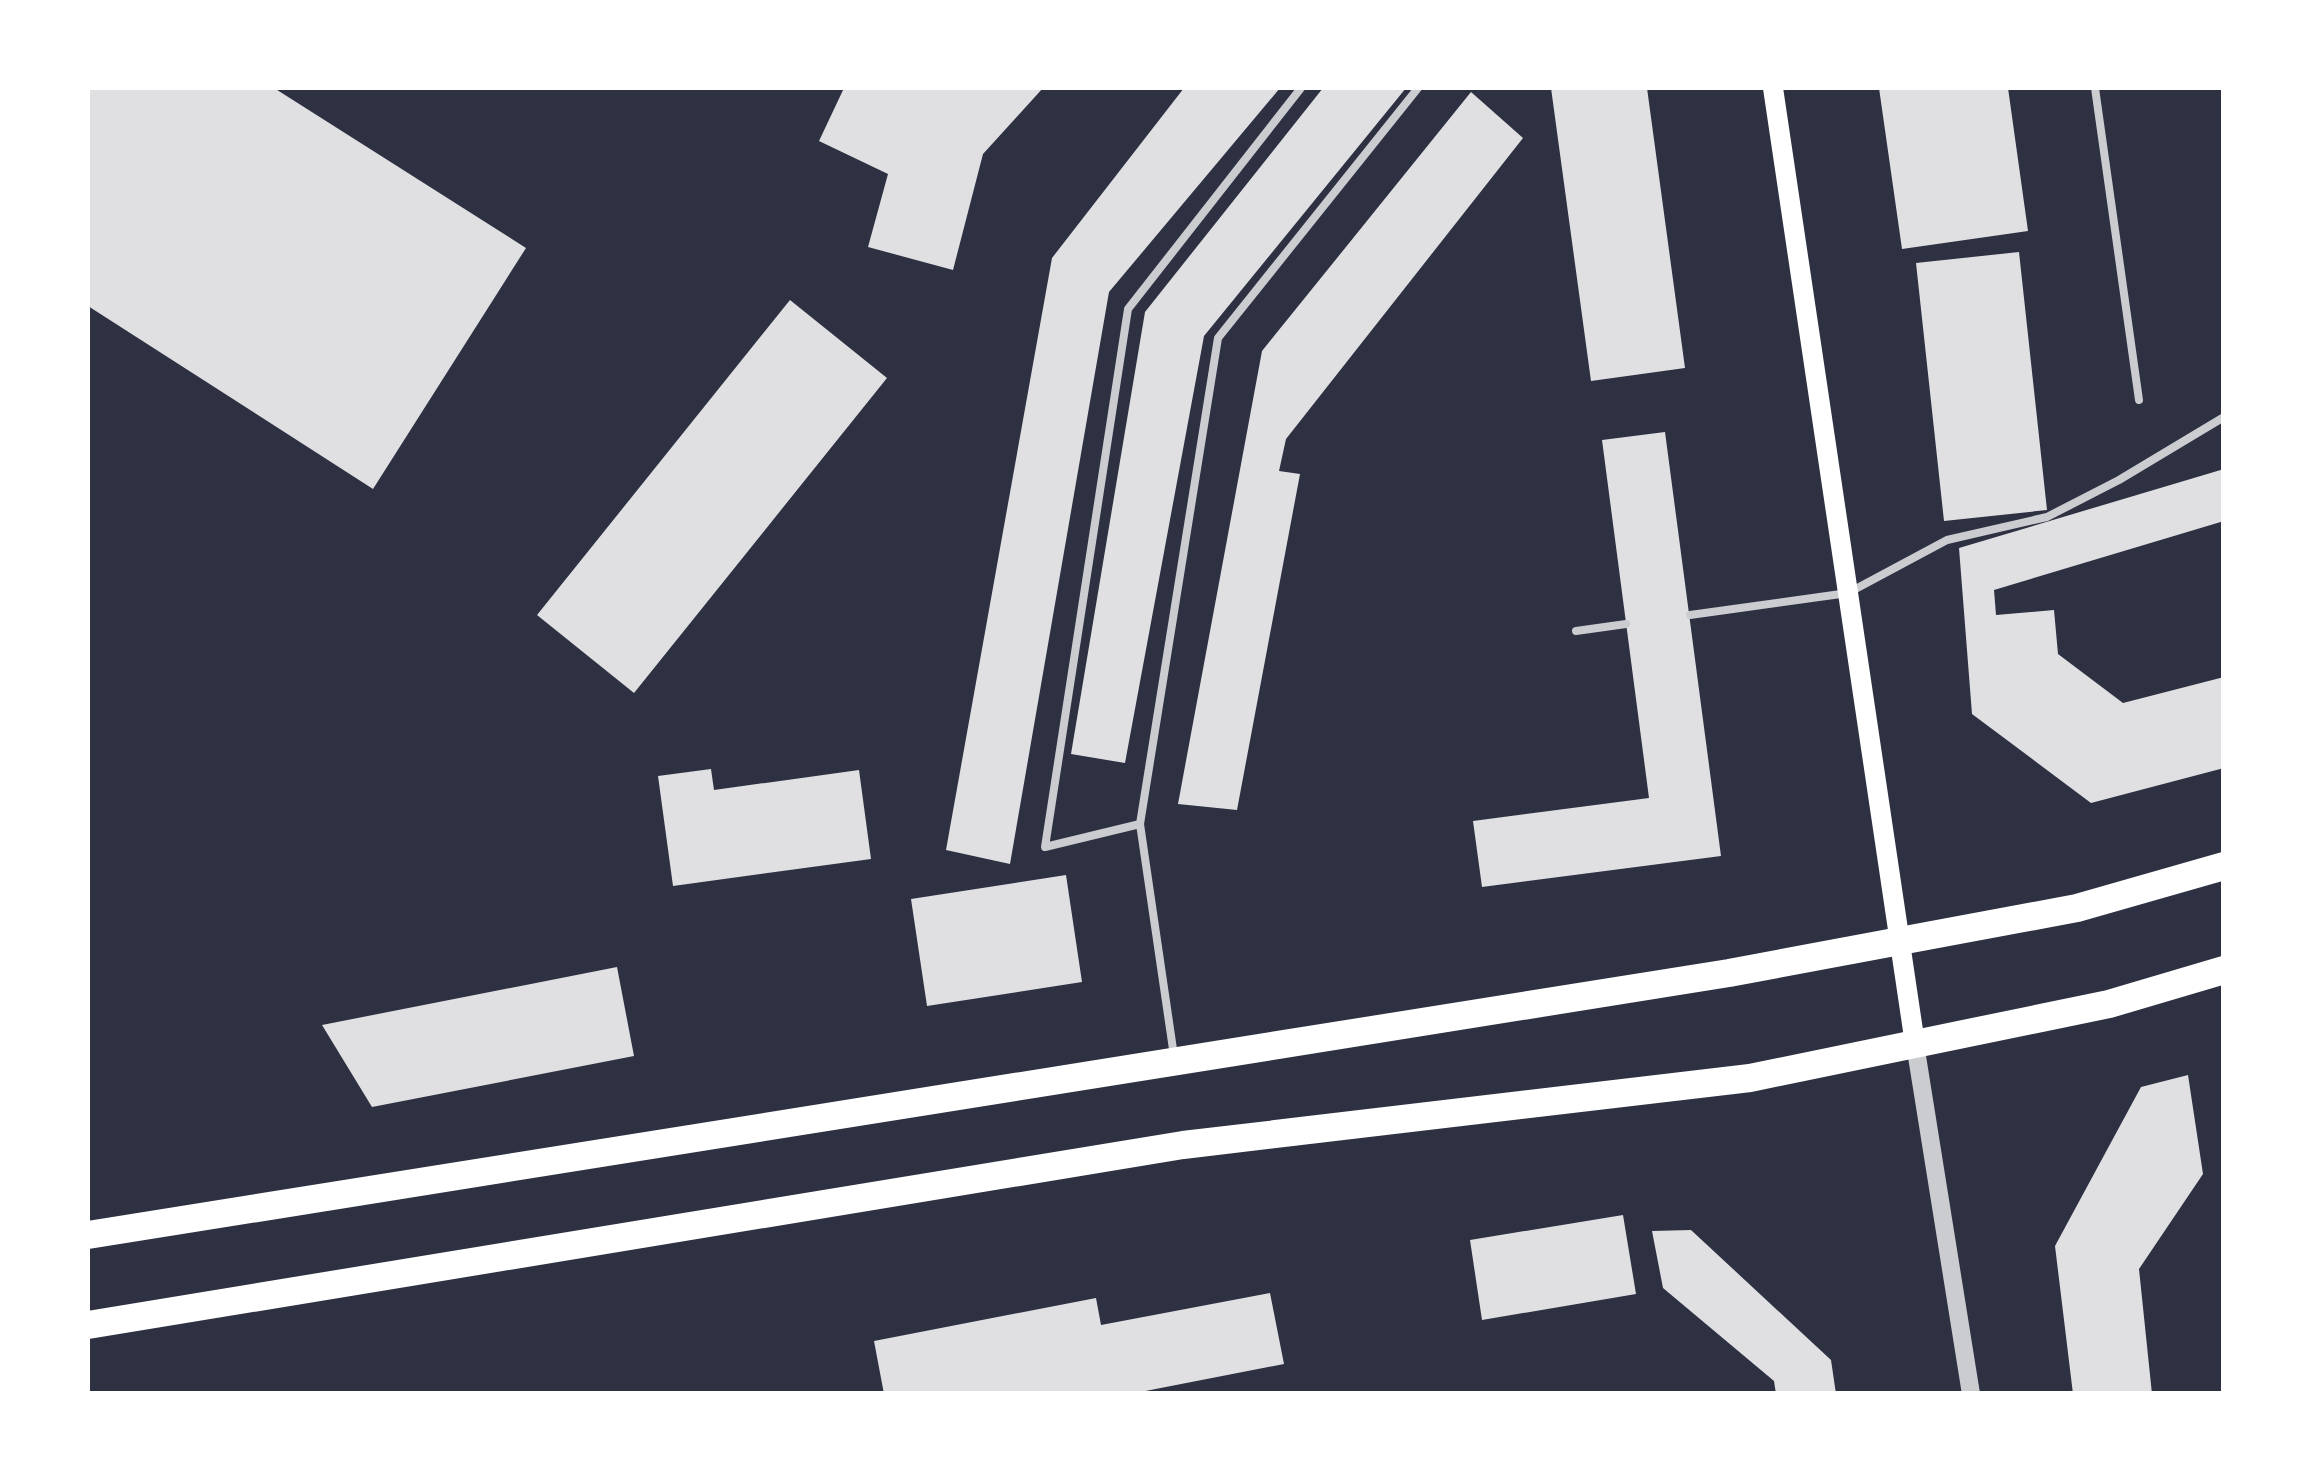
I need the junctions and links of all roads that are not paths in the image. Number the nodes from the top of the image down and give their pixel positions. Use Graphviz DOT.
graph roads {
  1 [pos="1301,88"];
  2 [pos="1418,88"];
  3 [pos="1773,88"];
  4 [pos="2095,88"];
  5 [pos="2139,400"];
  6 [pos="2224,416"];
  7 [pos="1848,594"];
  8 [pos="1690,615"];
  9 [pos="1626,624"];
  10 [pos="1576,632"];
  11 [pos="1140,824"];
  12 [pos="2224,866"];
  13 [pos="1900,941"];
  14 [pos="2224,970"];
  15 [pos="1914,1044"];
  16 [pos="1175,1061"];
  17 [pos="88,1235"];
  18 [pos="88,1325"];
  19 [pos="1971,1394"];
  1 -- 11 [label="lane"];
  2 -- 11 [label="lane"];
  3 -- 7 [label="main road"];
  4 -- 5 [label="lane"];
  6 -- 7 [label="lane"];
  7 -- 8 [label="lane"];
  7 -- 13 [label="main road"];
  9 -- 10 [label="lane"];
  11 -- 16 [label="lane"];
  12 -- 13 [label="highway"];
  13 -- 15 [label="main road"];
  13 -- 16 [label="highway"];
  14 -- 15 [label="highway"];
  15 -- 18 [label="highway"];
  15 -- 19 [label="street"];
  16 -- 17 [label="highway"];
}
